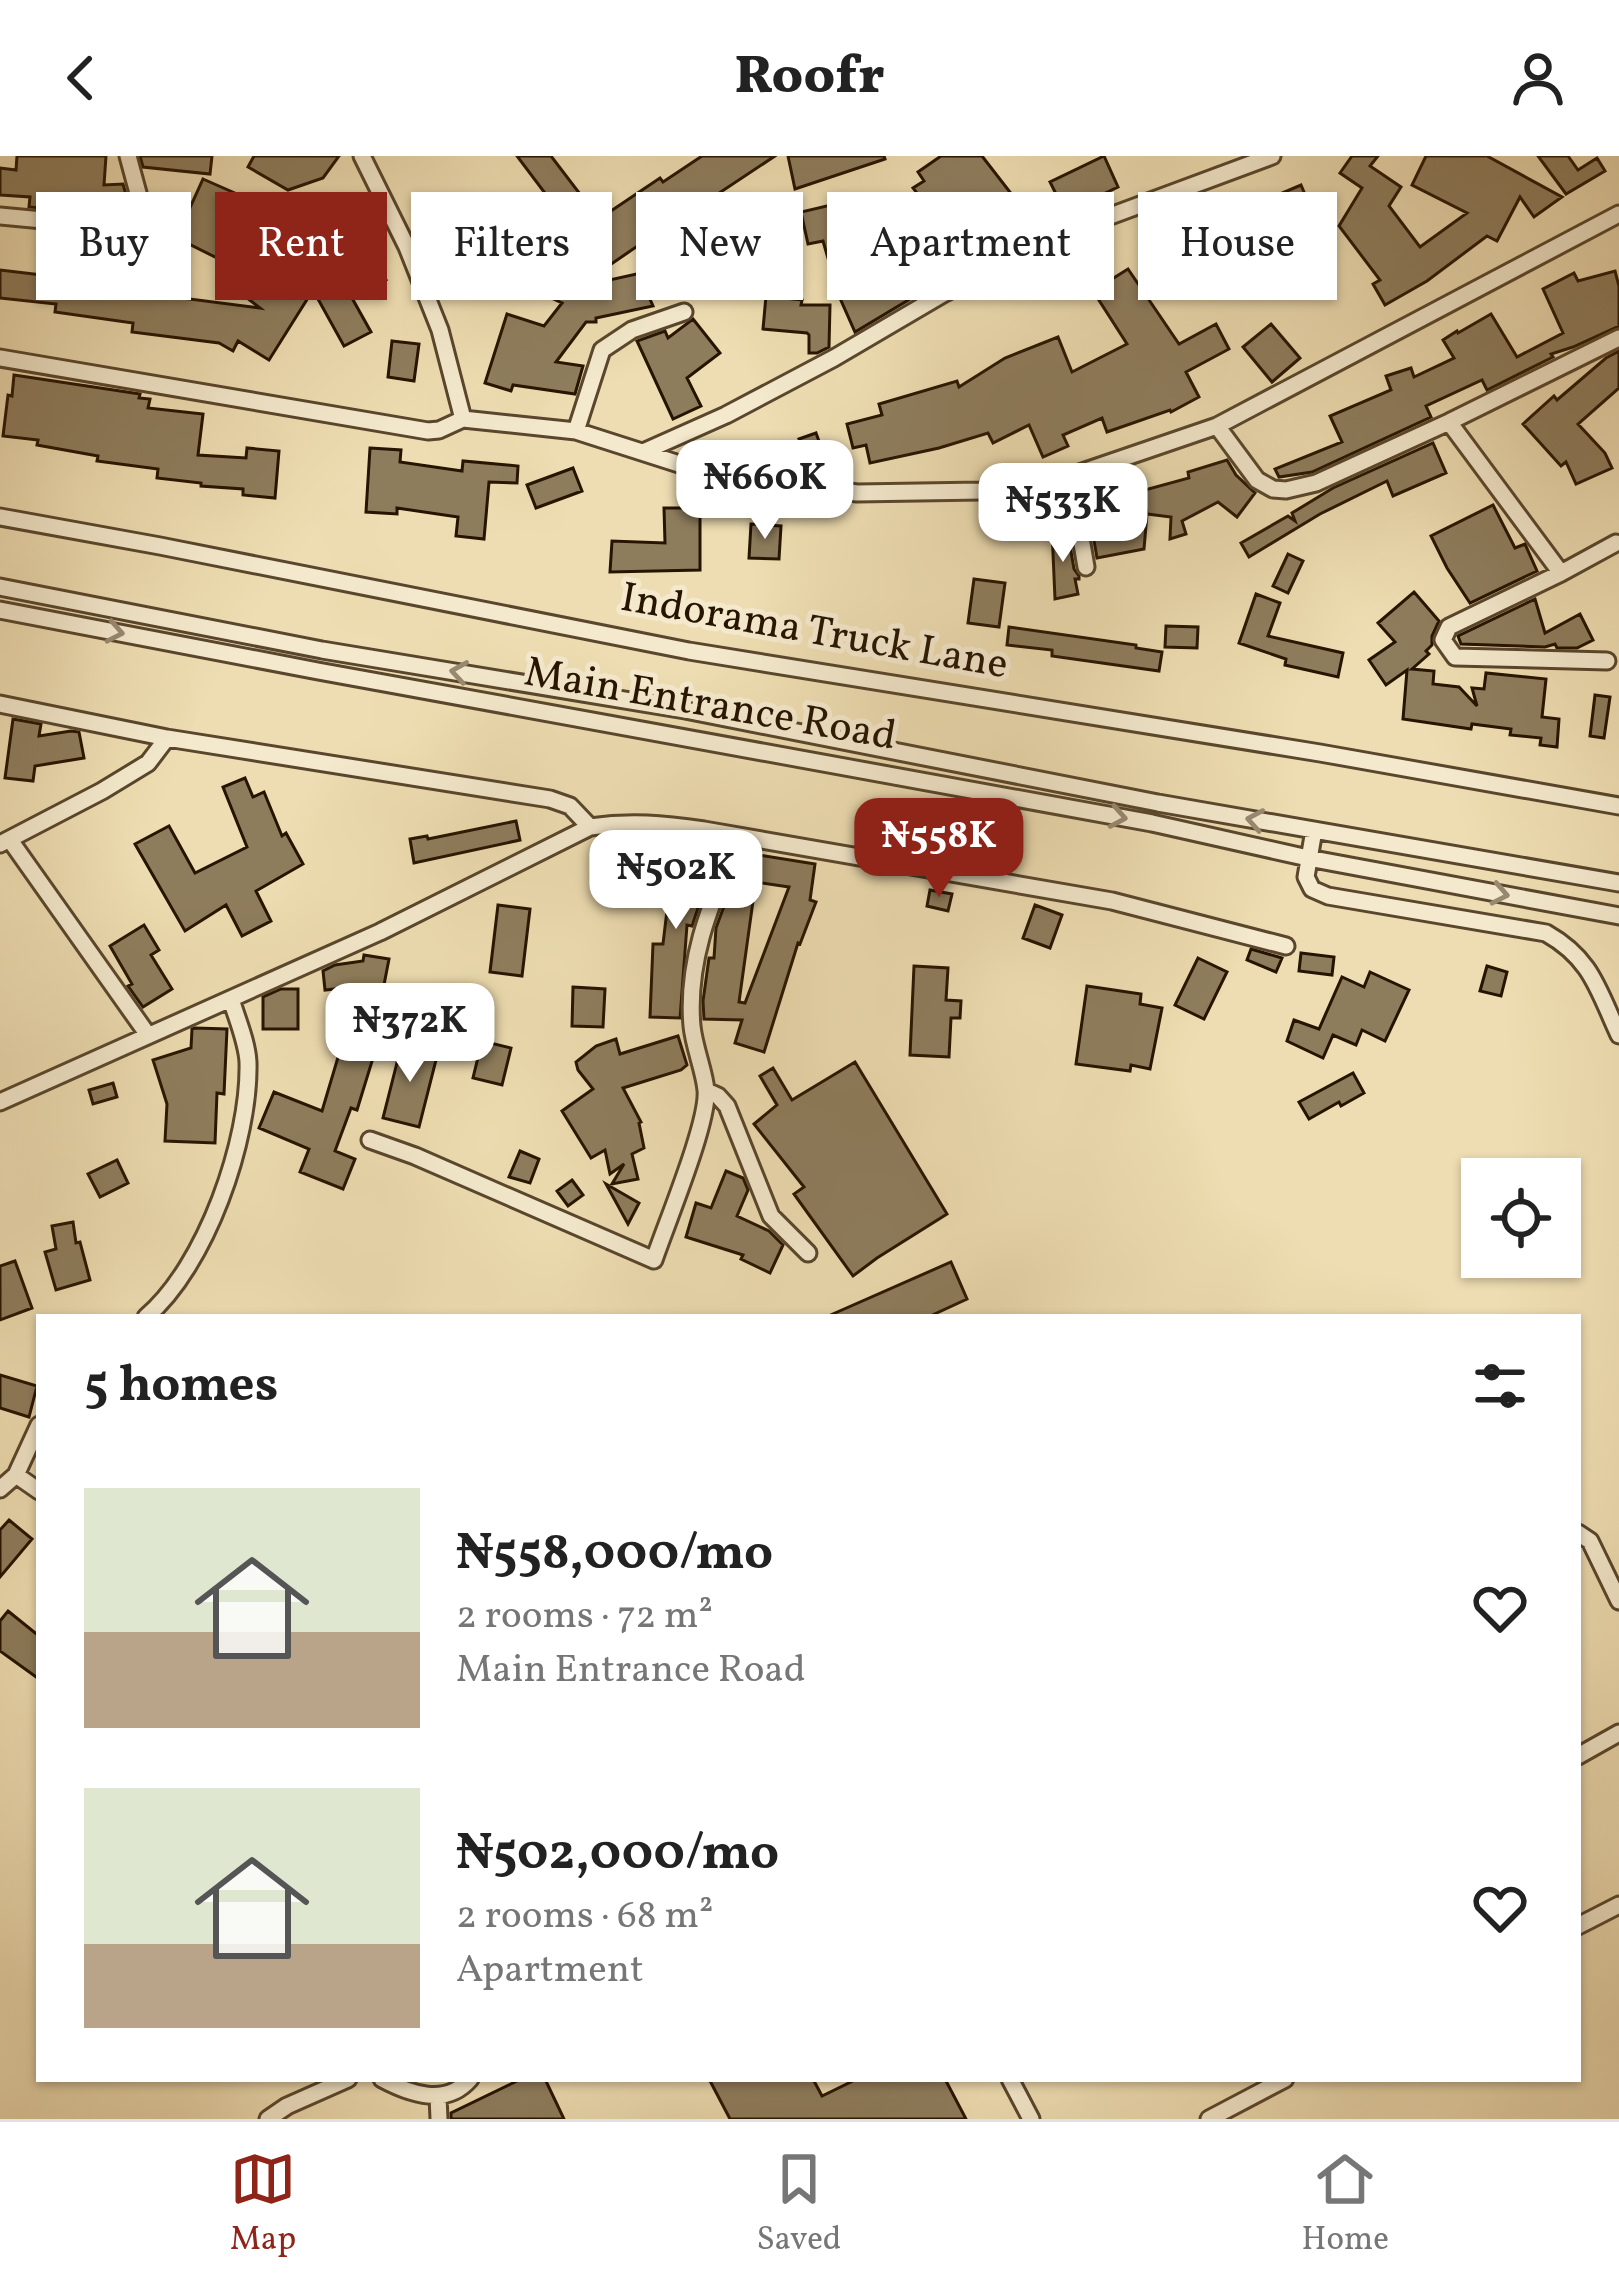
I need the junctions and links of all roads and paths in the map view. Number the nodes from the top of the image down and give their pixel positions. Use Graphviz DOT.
graph roads {
  1 [pos="128,156"];
  2 [pos="362,156"];
  3 [pos="1272,156"];
  4 [pos="1619,214"];
  5 [pos="0,216"];
  6 [pos="684,312"];
  7 [pos="1619,338"];
  8 [pos="0,358"];
  9 [pos="463,419"];
  10 [pos="1449,422"];
  11 [pos="1217,426"];
  12 [pos="576,431"];
  13 [pos="643,452"];
  14 [pos="1056,482"];
  15 [pos="0,517"];
  16 [pos="1616,543"];
  17 [pos="1086,567"];
  18 [pos="1561,573"];
  19 [pos="0,587"];
  20 [pos="0,610"];
  21 [pos="1607,661"];
  22 [pos="0,704"];
  23 [pos="166,738"];
  24 [pos="1619,806"];
  25 [pos="590,827"];
  26 [pos="1314,830"];
  27 [pos="738,837"];
  28 [pos="5,842"];
  29 [pos="1308,858"];
  30 [pos="1619,883"];
  31 [pos="1619,916"];
  32 [pos="1286,946"];
  33 [pos="231,999"];
  34 [pos="148,1035"];
  35 [pos="1619,1035"];
  36 [pos="706,1091"];
  37 [pos="0,1102"];
  38 [pos="370,1140"];
  39 [pos="808,1253"];
  40 [pos="150,1314"];
  41 [pos="36,1432"];
  42 [pos="16,1475"];
  43 [pos="0,1489"];
  44 [pos="36,1489"];
  45 [pos="1581,1535"];
  46 [pos="1619,1601"];
  47 [pos="1619,1733"];
  48 [pos="1581,1754"];
  49 [pos="1619,1905"];
  50 [pos="1581,1924"];
  51 [pos="341,2082"];
  52 [pos="388,2082"];
  53 [pos="468,2082"];
  54 [pos="1012,2082"];
  55 [pos="1279,2082"];
  56 [pos="438,2096"];
  57 [pos="268,2119"];
  58 [pos="439,2119"];
  59 [pos="1031,2119"];
  60 [pos="1209,2119"];
  1 -- 5 [label="street"];
  2 -- 9 [label="street"];
  3 -- 13 [label="street"];
  4 -- 11 [label="street"];
  6 -- 12 [label="street"];
  7 -- 10 [label="street"];
  8 -- 9 [label="street"];
  9 -- 12 [label="street"];
  10 -- 11 [label="street"];
  10 -- 18 [label="street"];
  11 -- 14 [label="street"];
  12 -- 13 [label="street"];
  13 -- 14 [label="street"];
  14 -- 17 [label="street"];
  15 -- 24 [label="street, Indorama Truck Lane"];
  16 -- 18 [label="street"];
  18 -- 21 [label="street"];
  26 -- 19 [label="street, one-way"];
  20 -- 29 [label="street, Main Entrance Road, one-way"];
  22 -- 23 [label="street"];
  23 -- 25 [label="street"];
  23 -- 28 [label="street"];
  25 -- 27 [label="street"];
  25 -- 33 [label="street"];
  26 -- 29 [label="street"];
  26 -- 30 [label="street"];
  27 -- 32 [label="street"];
  27 -- 36 [label="street"];
  28 -- 34 [label="street"];
  29 -- 31 [label="street, Main Entrance Road, one-way"];
  29 -- 35 [label="street"];
  33 -- 34 [label="street"];
  33 -- 40 [label="street"];
  34 -- 37 [label="street"];
  36 -- 38 [label="street"];
  36 -- 39 [label="street"];
  41 -- 42 [label="street"];
  42 -- 43 [label="street"];
  42 -- 44 [label="street"];
  45 -- 46 [label="street"];
  47 -- 48 [label="street"];
  49 -- 50 [label="street"];
  51 -- 57 [label="street"];
  52 -- 56 [label="street"];
  53 -- 56 [label="street"];
  54 -- 59 [label="street"];
  55 -- 60 [label="street"];
  56 -- 58 [label="street"];
}
